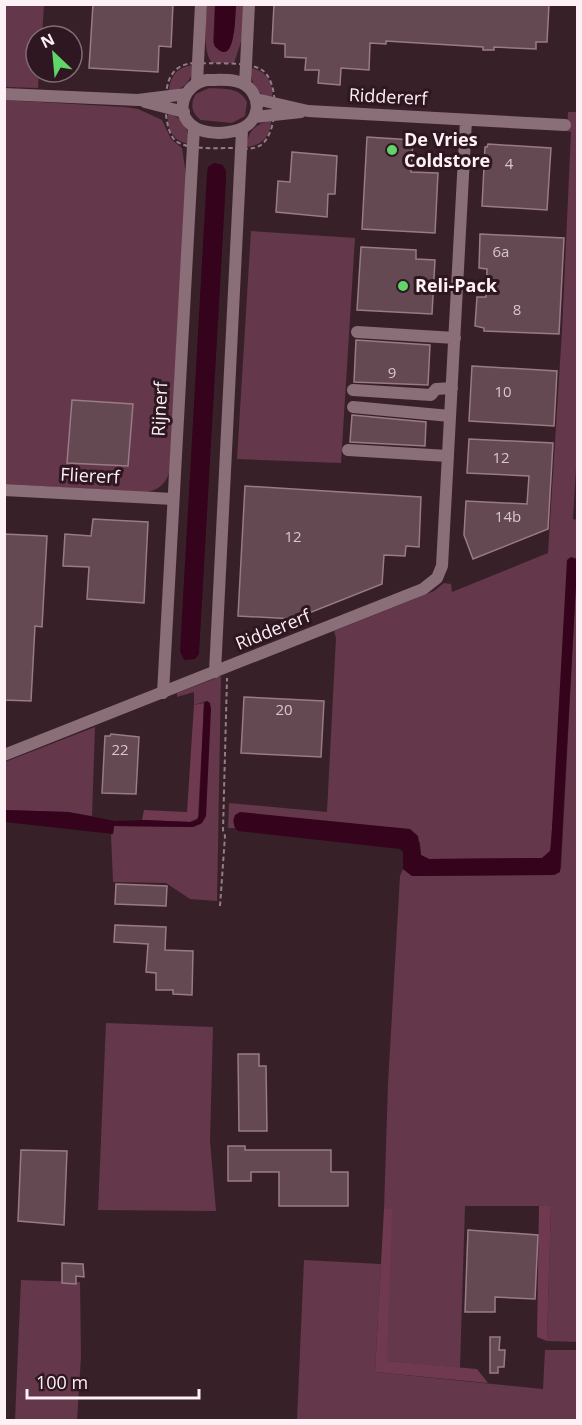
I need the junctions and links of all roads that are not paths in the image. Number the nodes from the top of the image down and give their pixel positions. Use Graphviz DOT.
graph roads {
  1 [pos="201,4"];
  2 [pos="249,4"];
  3 [pos="197,82"];
  4 [pos="245,85"];
  5 [pos="4,94"];
  6 [pos="186,94"];
  7 [pos="256,99"];
  8 [pos="167,102"];
  9 [pos="274,109"];
  10 [pos="184,112"];
  11 [pos="255,117"];
  12 [pos="466,120"];
  13 [pos="566,125"];
  14 [pos="194,127"];
  15 [pos="242,130"];
  16 [pos="357,332"];
  17 [pos="454,338"];
  18 [pos="452,388"];
  19 [pos="353,390"];
  20 [pos="353,407"];
  21 [pos="450,416"];
  22 [pos="348,450"];
  23 [pos="448,456"];
  24 [pos="4,490"];
  25 [pos="173,499"];
  26 [pos="221,670"];
  27 [pos="163,693"];
  28 [pos="4,755"];
  1 -- 3 [label="street"];
  2 -- 4 [label="street"];
  3 -- 4 [label="street"];
  3 -- 6 [label="street"];
  4 -- 7 [label="street"];
  5 -- 8 [label="street"];
  6 -- 8 [label="street"];
  6 -- 10 [label="street"];
  7 -- 9 [label="street, Riddererf"];
  7 -- 11 [label="street"];
  8 -- 10 [label="street"];
  9 -- 11 [label="street, Riddererf"];
  9 -- 12 [label="street, Riddererf"];
  10 -- 14 [label="street"];
  11 -- 15 [label="street"];
  12 -- 13 [label="street, Riddererf"];
  12 -- 17 [label="street, Riddererf"];
  14 -- 15 [label="street"];
  14 -- 25 [label="street, Rijnerf"];
  15 -- 26 [label="street"];
  16 -- 17 [label="street"];
  17 -- 18 [label="street, Riddererf"];
  18 -- 19 [label="street"];
  18 -- 21 [label="street, Riddererf"];
  20 -- 21 [label="street"];
  21 -- 23 [label="street, Riddererf"];
  22 -- 23 [label="street"];
  23 -- 26 [label="street, Riddererf"];
  24 -- 25 [label="street, Fliererf"];
  25 -- 27 [label="street, Rijnerf"];
  26 -- 27 [label="street, Riddererf"];
  27 -- 28 [label="street, Riddererf"];
}
